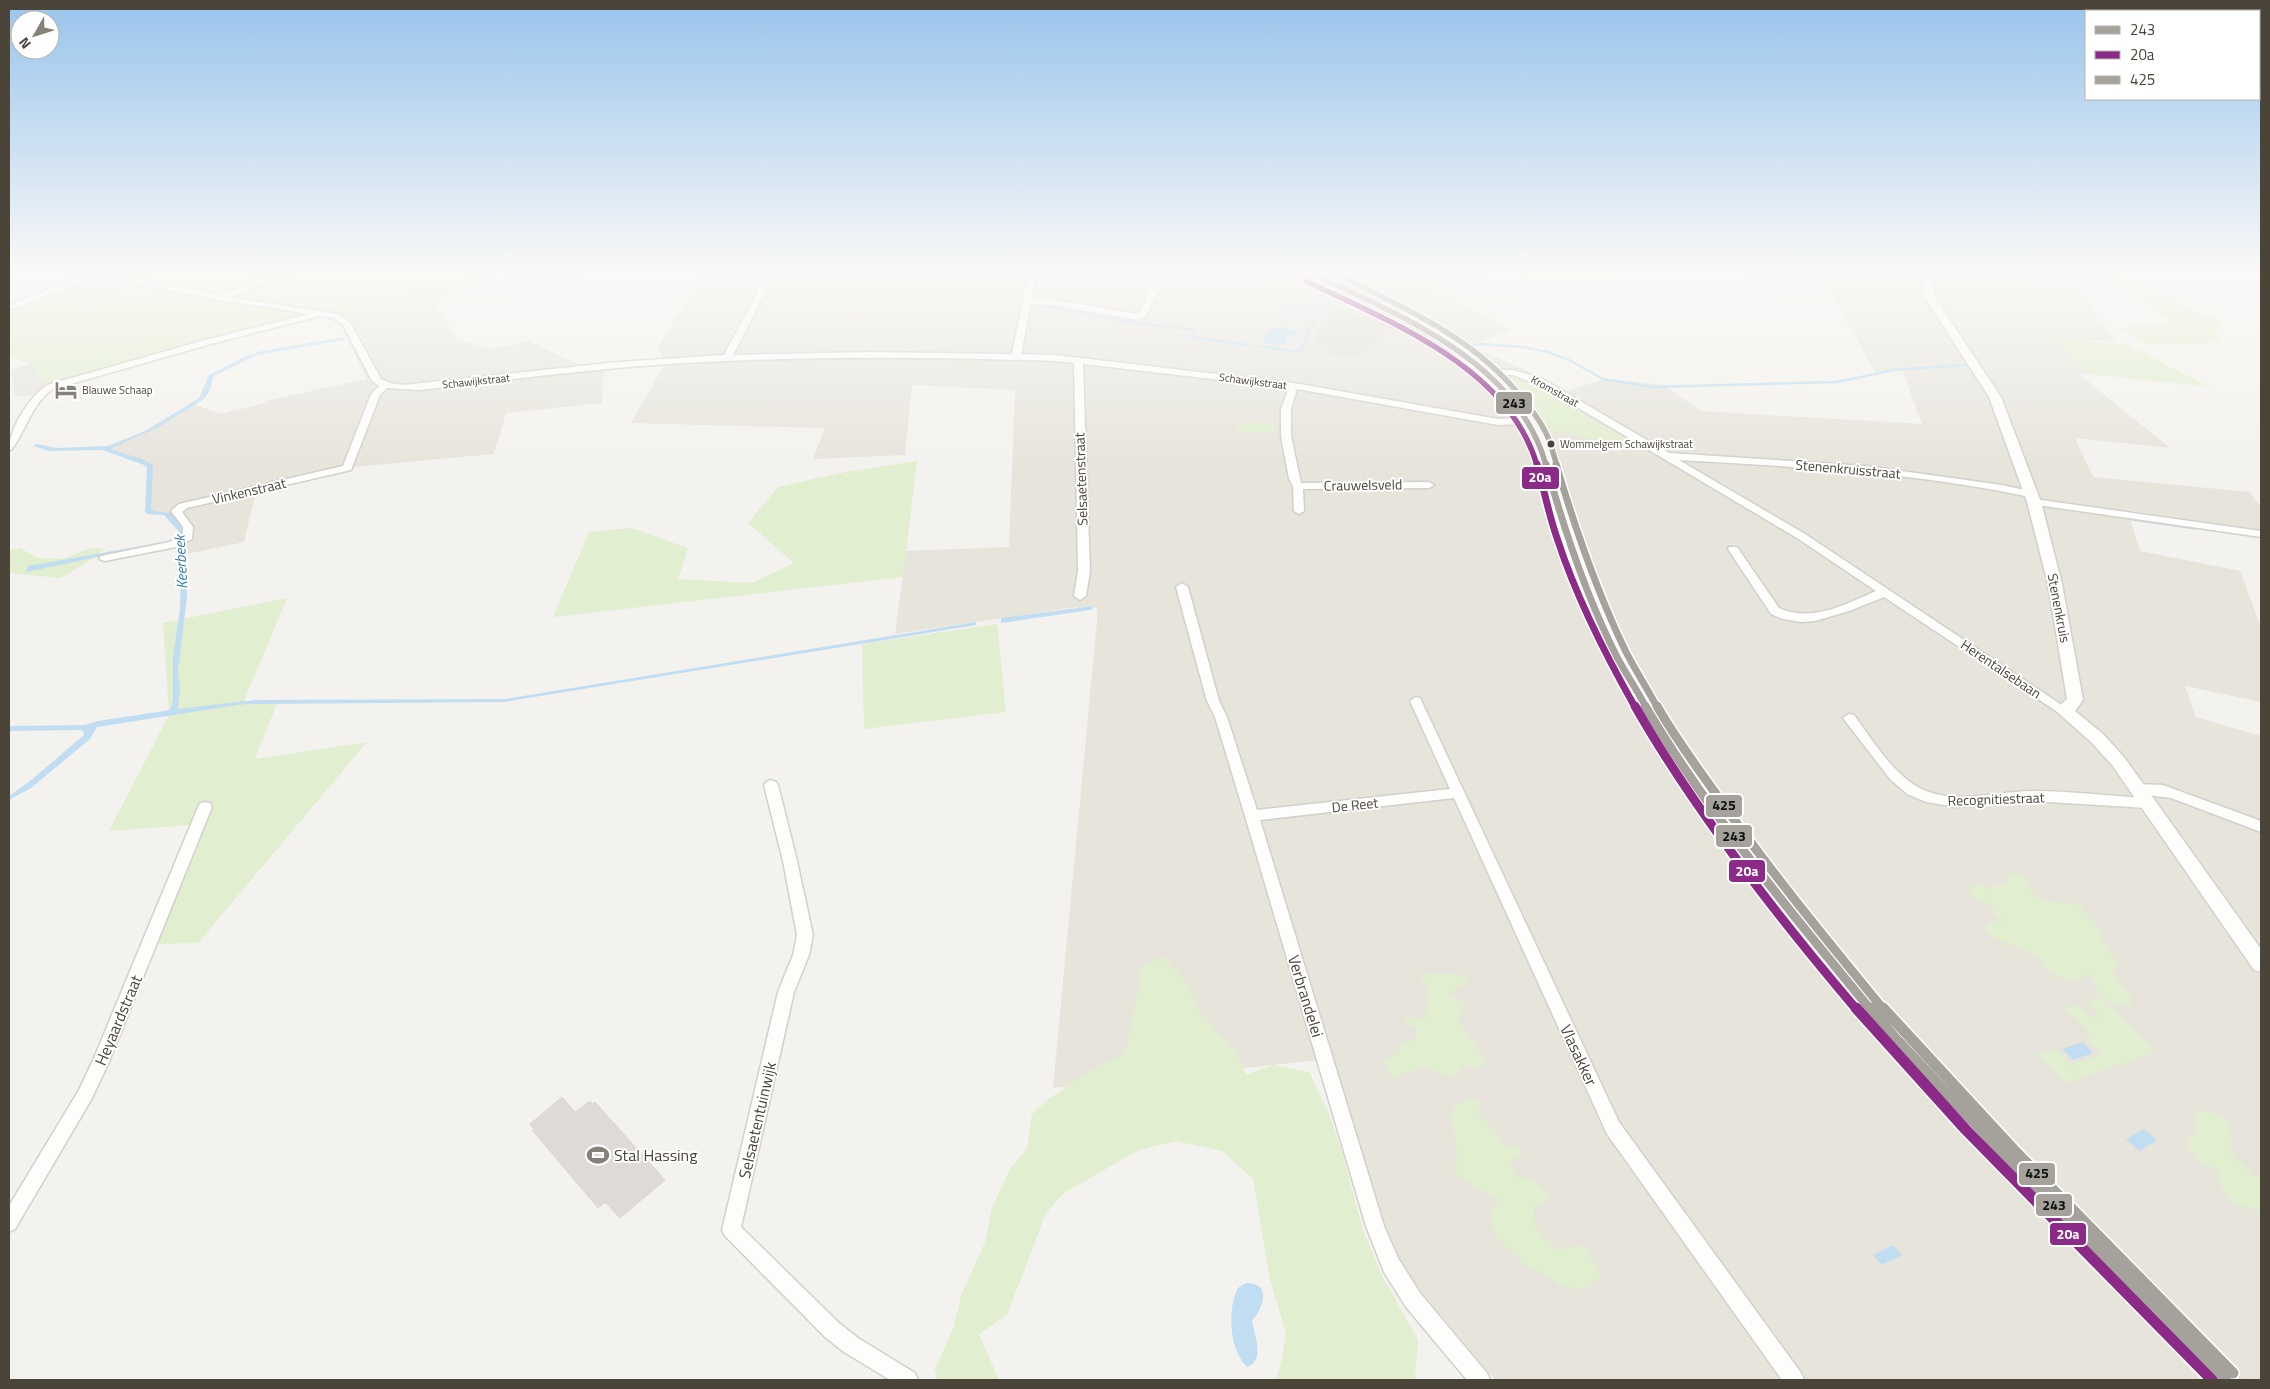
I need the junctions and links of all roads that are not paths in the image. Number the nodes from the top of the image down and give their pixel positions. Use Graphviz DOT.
graph roads {
  1 [pos="231,337"];
  2 [pos="354,337"];
  3 [pos="738,337"];
  4 [pos="1020,337"];
  5 [pos="1438,337"];
  6 [pos="1956,337"];
  7 [pos="1016,357"];
  8 [pos="727,358"];
  9 [pos="1079,362"];
  10 [pos="1486,372"];
  11 [pos="385,385"];
  12 [pos="1294,386"];
  13 [pos="1528,421"];
  14 [pos="9,447"];
  15 [pos="1665,456"];
  16 [pos="1429,485"];
  17 [pos="1298,486"];
  18 [pos="2032,498"];
  19 [pos="1299,511"];
  20 [pos="2261,534"];
  21 [pos="1733,549"];
  22 [pos="105,558"];
  23 [pos="1182,587"];
  24 [pos="1885,592"];
  25 [pos="1080,596"];
  26 [pos="1416,701"];
  27 [pos="2062,710"];
  28 [pos="1849,718"];
  29 [pos="771,785"];
  30 [pos="1458,793"];
  31 [pos="2143,796"];
  32 [pos="205,807"];
  33 [pos="1252,816"];
  34 [pos="2261,827"];
  35 [pos="2261,964"];
  36 [pos="9,1223"];
  37 [pos="908,1380"];
  38 [pos="1480,1380"];
  39 [pos="1794,1380"];
  40 [pos="2226,1380"];
  1 -- 14 [label="street"];
  2 -- 11 [label="street"];
  3 -- 8 [label="street"];
  4 -- 7 [label="street"];
  5 -- 10 [label="main road"];
  6 -- 18 [label="street"];
  7 -- 8 [label="street, Schawijkstraat"];
  7 -- 9 [label="street, Schawijkstraat"];
  8 -- 11 [label="street, Schawijkstraat"];
  9 -- 12 [label="street, Schawijkstraat"];
  9 -- 25 [label="street, Selsaetenstraat"];
  10 -- 13 [label="main road"];
  10 -- 15 [label="street, Kromstraat"];
  11 -- 22 [label="street, Vinkenstraat"];
  12 -- 13 [label="street, Schawijkstraat"];
  12 -- 17 [label="street"];
  13 -- 40 [label="main road"];
  15 -- 18 [label="street, Stenenkruisstraat"];
  15 -- 24 [label="street, Herentalsebaan"];
  16 -- 17 [label="street, Crauwelsveld"];
  17 -- 19 [label="street"];
  18 -- 20 [label="street, Stenenkruisstraat"];
  18 -- 27 [label="street, Stenenkruis"];
  21 -- 24 [label="street"];
  23 -- 33 [label="street, Verbrandelei"];
  24 -- 27 [label="street, Herentalsebaan"];
  26 -- 30 [label="street, Vlasakker"];
  27 -- 31 [label="street, Herentalsebaan"];
  28 -- 31 [label="street, Recognitiestraat"];
  29 -- 37 [label="street, Selsaetentuinwijk"];
  30 -- 33 [label="street, De Reet"];
  30 -- 39 [label="street, Vlasakker"];
  31 -- 34 [label="street, Recognitiestraat"];
  31 -- 35 [label="street, Herentalsebaan"];
  32 -- 36 [label="street, Heyaardstraat"];
  33 -- 38 [label="street, Verbrandelei"];
}
